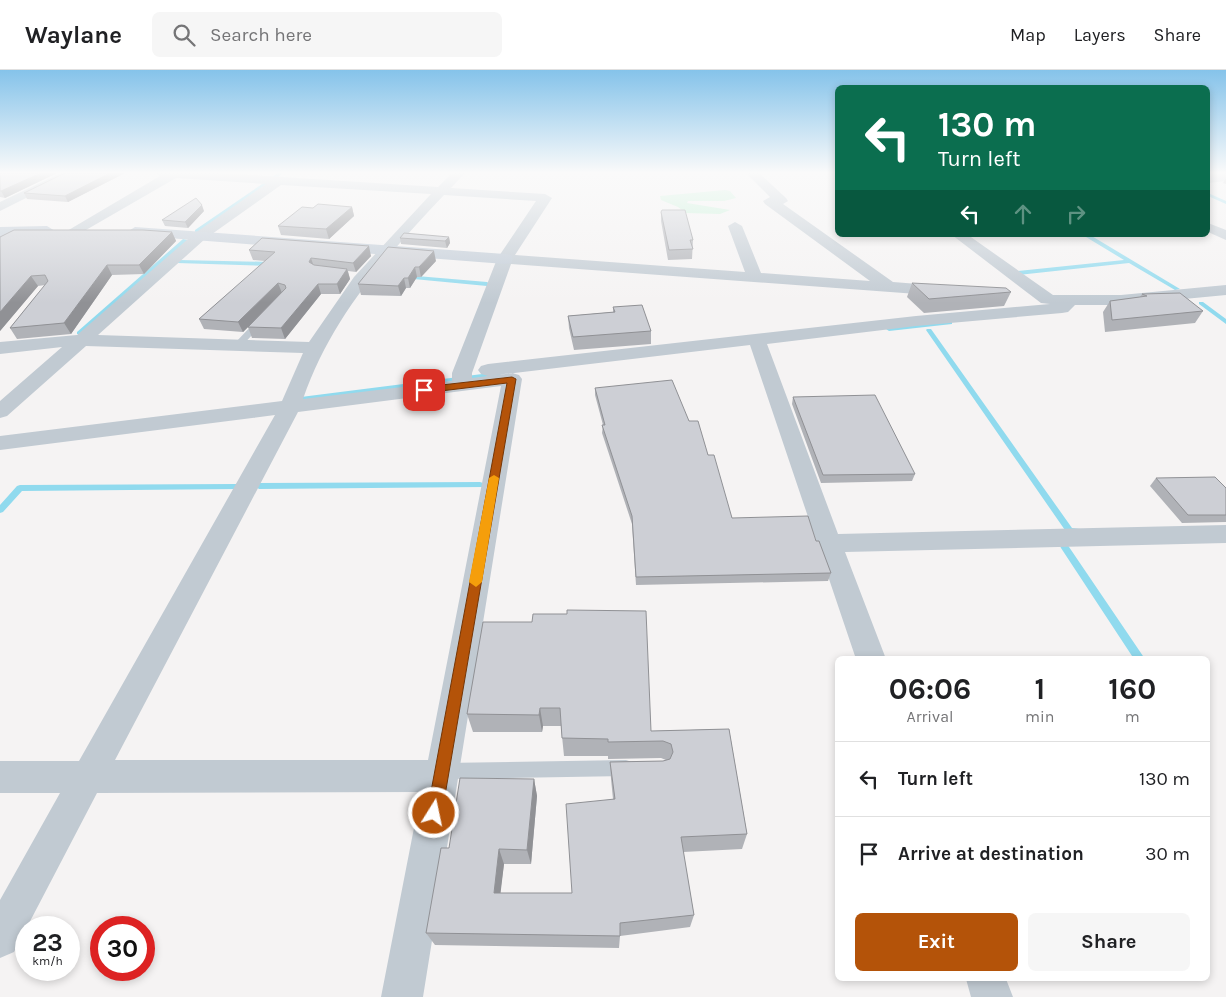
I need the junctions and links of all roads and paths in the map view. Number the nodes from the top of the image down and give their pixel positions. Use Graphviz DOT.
graph roads {
  1 [pos="98,216"];
  2 [pos="228,216"];
  3 [pos="417,216"];
  4 [pos="533,216"];
  5 [pos="791,216"];
  6 [pos="735,226"];
  7 [pos="1210,228"];
  8 [pos="74,231"];
  9 [pos="0,232"];
  10 [pos="102,232"];
  11 [pos="120,232"];
  12 [pos="200,236"];
  13 [pos="1226,236"];
  14 [pos="962,237"];
  15 [pos="384,249"];
  16 [pos="505,259"];
  17 [pos="755,278"];
  18 [pos="889,287"];
  19 [pos="1226,290"];
  20 [pos="963,293"];
  21 [pos="1011,297"];
  22 [pos="1047,299"];
  23 [pos="1070,301"];
  24 [pos="271,311"];
  25 [pos="11,332"];
  26 [pos="82,340"];
  27 [pos="756,341"];
  28 [pos="237,346"];
  29 [pos="0,347"];
  30 [pos="314,348"];
  31 [pos="462,379"];
  32 [pos="291,401"];
  33 [pos="0,412"];
  34 [pos="0,432"];
  35 [pos="0,443"];
  36 [pos="1226,534"];
  37 [pos="829,543"];
  38 [pos="869,656"];
  39 [pos="641,768"];
  40 [pos="442,773"];
  41 [pos="88,776"];
  42 [pos="0,777"];
  43 [pos="0,938"];
  44 [pos="987,981"];
  45 [pos="402,997"];
  46 [pos="992,997"];
  1 -- 8 [label="street"];
  2 -- 12 [label="street"];
  3 -- 15 [label="street"];
  4 -- 16 [label="street"];
  5 -- 18 [label="street"];
  6 -- 17 [label="street"];
  7 -- 13 [label="street"];
  8 -- 9 [label="street"];
  8 -- 10 [label="street"];
  11 -- 12 [label="street"];
  12 -- 15 [label="street"];
  12 -- 26 [label="street"];
  14 -- 22 [label="street"];
  15 -- 16 [label="street"];
  15 -- 30 [label="street"];
  16 -- 17 [label="street"];
  16 -- 31 [label="street"];
  17 -- 18 [label="street"];
  18 -- 20 [label="street"];
  19 -- 23 [label="street"];
  21 -- 22 [label="street"];
  22 -- 23 [label="street"];
  23 -- 27 [label="street"];
  24 -- 28 [label="lane"];
  25 -- 29 [label="street"];
  26 -- 28 [label="street"];
  26 -- 29 [label="street"];
  26 -- 33 [label="street"];
  27 -- 31 [label="street"];
  27 -- 37 [label="street"];
  28 -- 30 [label="street"];
  30 -- 32 [label="street"];
  31 -- 32 [label="street"];
  31 -- 40 [label="street"];
  32 -- 34 [label="street"];
  32 -- 35 [label="street"];
  32 -- 41 [label="street"];
  36 -- 37 [label="street"];
  37 -- 38 [label="street"];
  39 -- 40 [label="lane"];
  40 -- 41 [label="street"];
  40 -- 45 [label="street"];
  41 -- 42 [label="street"];
  41 -- 43 [label="street"];
  44 -- 46 [label="street"];
}
